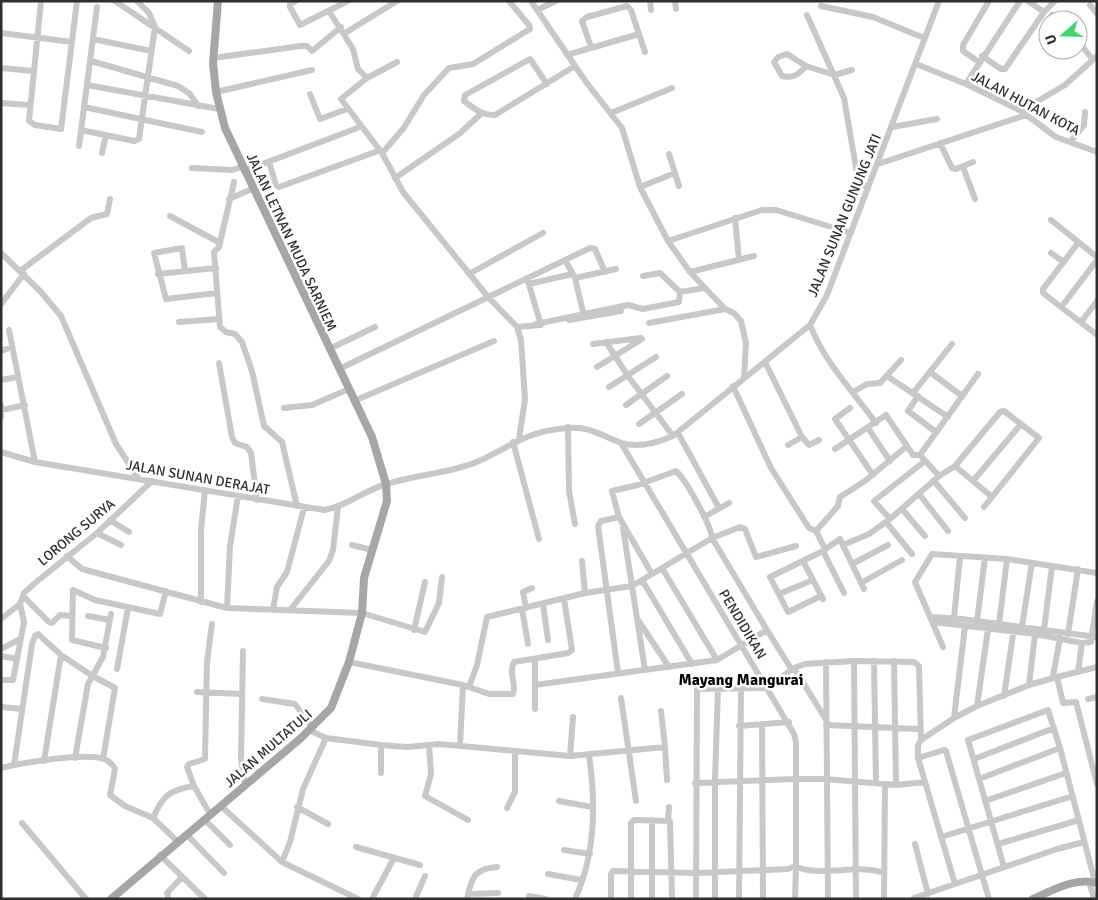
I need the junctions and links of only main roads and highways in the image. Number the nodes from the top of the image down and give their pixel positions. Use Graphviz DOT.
graph roads {
  1 [pos="218,1"];
  2 [pos="386,484"];
  3 [pos="1093,882"];
  4 [pos="111,899"];
  5 [pos="1033,899"];
  1 -- 2 [label="main road, JALAN LETNAN MUDA SARNIEM"];
  2 -- 4 [label="main road, JALAN MULTATULI"];
  3 -- 5 [label="main road"];
}
